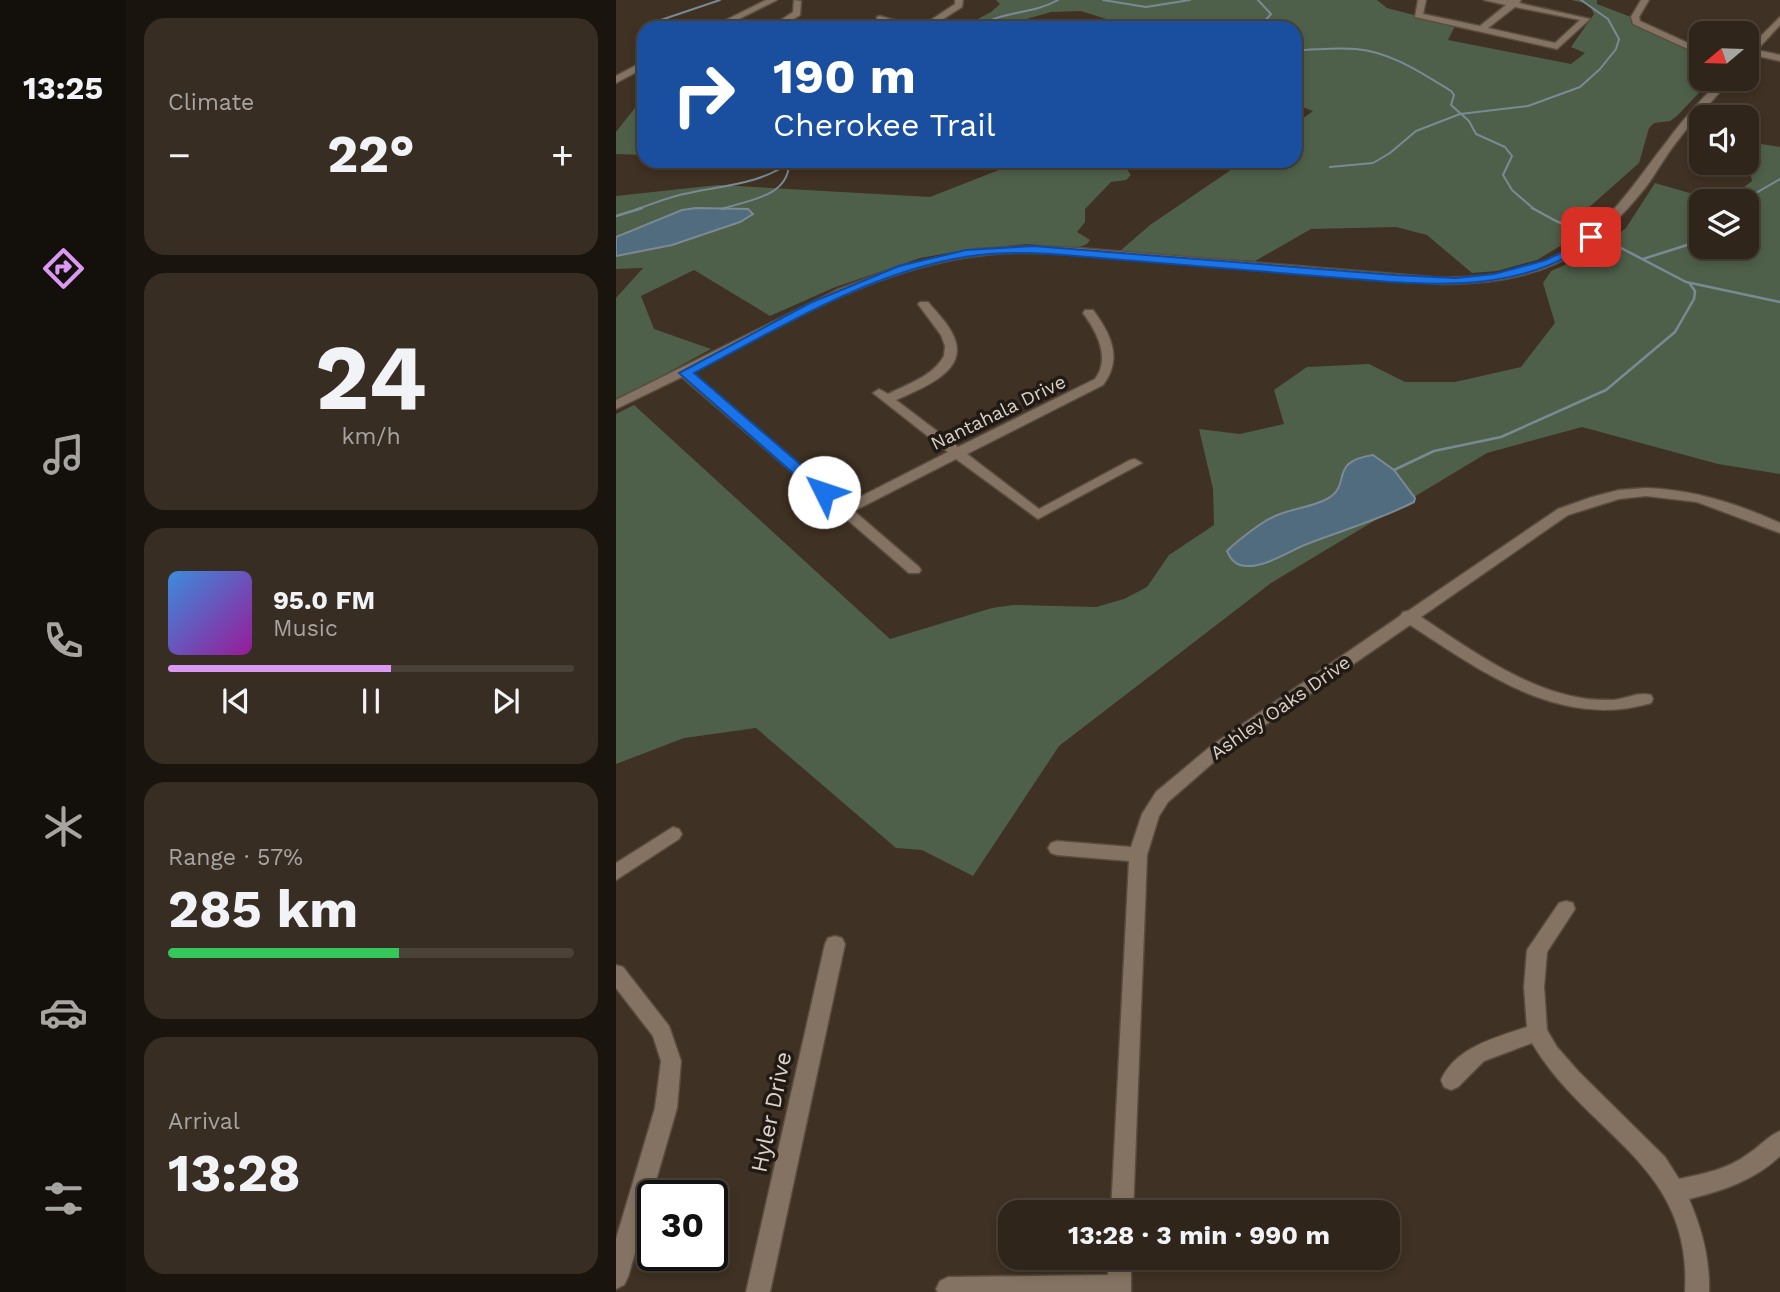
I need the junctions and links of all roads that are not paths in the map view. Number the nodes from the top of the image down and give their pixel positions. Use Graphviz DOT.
graph roads {
  1 [pos="772,0"];
  2 [pos="959,0"];
  3 [pos="1422,0"];
  4 [pos="1488,0"];
  5 [pos="1645,0"];
  6 [pos="797,1"];
  7 [pos="1515,2"];
  8 [pos="880,19"];
  9 [pos="1780,20"];
  10 [pos="728,21"];
  11 [pos="784,21"];
  12 [pos="887,21"];
  13 [pos="936,21"];
  14 [pos="1482,29"];
  15 [pos="1759,44"];
  16 [pos="1689,46"];
  17 [pos="1759,56"];
  18 [pos="1780,58"];
  19 [pos="637,68"];
  20 [pos="616,80"];
  21 [pos="1715,91"];
  22 [pos="925,304"];
  23 [pos="1089,313"];
  24 [pos="685,373"];
  25 [pos="616,405"];
  26 [pos="958,453"];
  27 [pos="1135,463"];
  28 [pos="844,510"];
  29 [pos="1780,528"];
  30 [pos="914,570"];
  31 [pos="1408,616"];
  32 [pos="1645,699"];
  33 [pos="673,834"];
  34 [pos="1057,848"];
  35 [pos="1138,855"];
  36 [pos="616,873"];
  37 [pos="1566,909"];
  38 [pos="835,944"];
  39 [pos="616,974"];
  40 [pos="1537,1032"];
  41 [pos="1451,1080"];
  42 [pos="1780,1142"];
  43 [pos="1674,1191"];
  44 [pos="1123,1200"];
  45 [pos="1120,1270"];
  46 [pos="616,1277"];
  47 [pos="948,1289"];
  48 [pos="1119,1290"];
  49 [pos="758,1292"];
  50 [pos="1697,1292"];
  1 -- 10 [label="street"];
  2 -- 13 [label="street"];
  3 -- 14 [label="street"];
  4 -- 7 [label="street"];
  5 -- 16 [label="street"];
  6 -- 11 [label="street"];
  7 -- 14 [label="street"];
  7 -- 14 [label="street"];
  8 -- 12 [label="street"];
  9 -- 15 [label="street"];
  17 -- 18 [label="street"];
  19 -- 20 [label="street"];
  21 -- 24 [label="street"];
  22 -- 26 [label="street"];
  23 -- 26 [label="street, Nantahala Drive"];
  24 -- 25 [label="street"];
  24 -- 28 [label="street"];
  26 -- 27 [label="street"];
  26 -- 28 [label="street, Nantahala Drive"];
  28 -- 30 [label="street"];
  29 -- 31 [label="street, Ashley Oaks Drive"];
  31 -- 32 [label="street"];
  31 -- 35 [label="street, Ashley Oaks Drive"];
  33 -- 36 [label="street"];
  34 -- 35 [label="street"];
  35 -- 44 [label="street, Ashley Oaks Drive"];
  37 -- 40 [label="street"];
  38 -- 49 [label="street, Hyler Drive"];
  39 -- 46 [label="street"];
  40 -- 41 [label="street"];
  40 -- 43 [label="street"];
  42 -- 43 [label="street"];
  43 -- 50 [label="street"];
  45 -- 48 [label="street"];
  47 -- 48 [label="street"];
}
